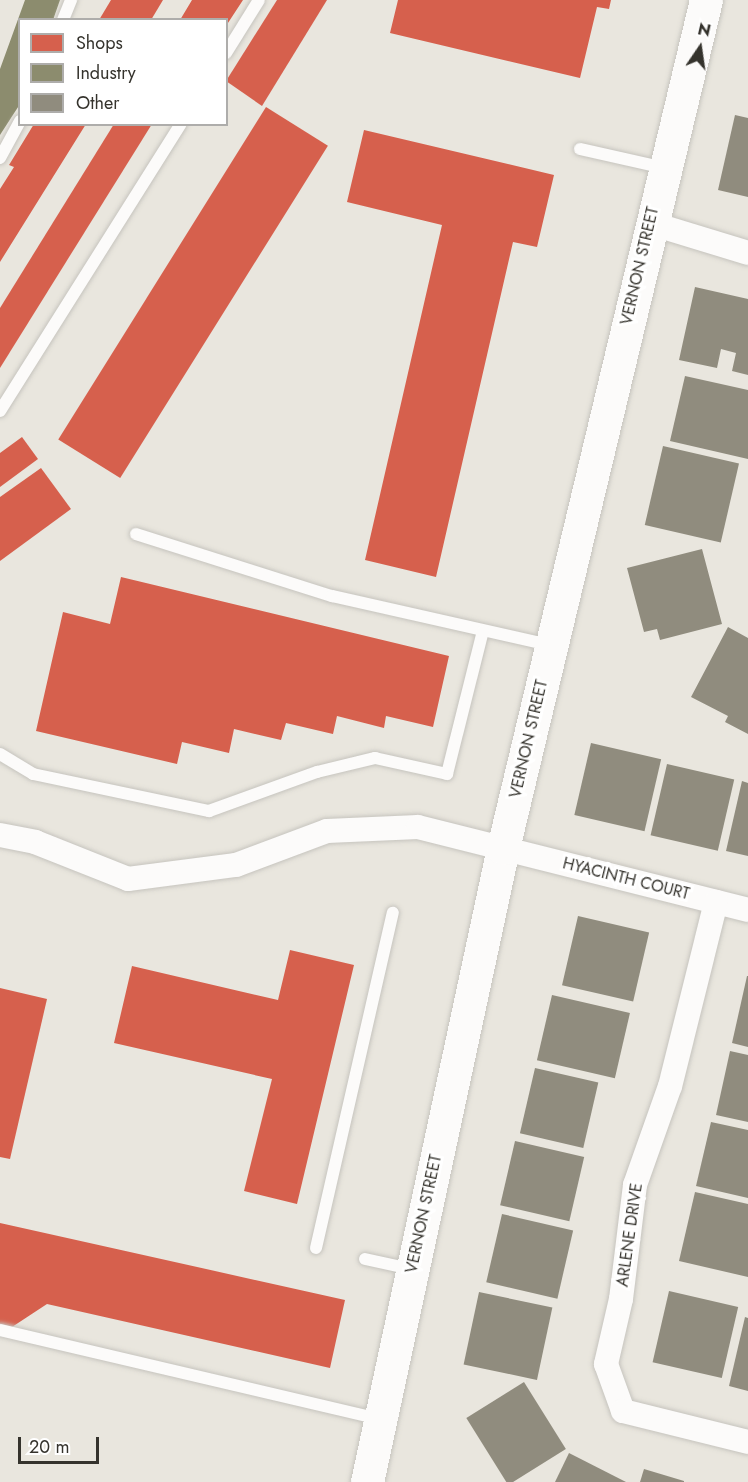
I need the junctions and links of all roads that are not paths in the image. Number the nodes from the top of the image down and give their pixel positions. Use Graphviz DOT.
graph roads {
  1 [pos="70,0"];
  2 [pos="259,0"];
  3 [pos="706,0"];
  4 [pos="64,18"];
  5 [pos="228,50"];
  6 [pos="18,125"];
  7 [pos="181,126"];
  8 [pos="580,149"];
  9 [pos="0,158"];
  10 [pos="664,168"];
  11 [pos="650,223"];
  12 [pos="748,253"];
  13 [pos="0,411"];
  14 [pos="136,534"];
  15 [pos="483,631"];
  16 [pos="551,646"];
  17 [pos="0,754"];
  18 [pos="0,835"];
  19 [pos="503,848"];
  20 [pos="716,902"];
  21 [pos="748,910"];
  22 [pos="393,913"];
  23 [pos="316,1248"];
  24 [pos="365,1259"];
  25 [pos="412,1270"];
  26 [pos="0,1330"];
  27 [pos="380,1419"];
  28 [pos="748,1442"];
  29 [pos="367,1482"];
  1 -- 4 [label="lane"];
  2 -- 5 [label="lane"];
  3 -- 10 [label="main road, VERNON STREET"];
  6 -- 9 [label="lane"];
  7 -- 13 [label="lane"];
  8 -- 10 [label="lane"];
  10 -- 11 [label="main road, VERNON STREET"];
  11 -- 12 [label="street"];
  11 -- 16 [label="main road, VERNON STREET"];
  14 -- 15 [label="lane"];
  15 -- 16 [label="lane"];
  15 -- 17 [label="lane"];
  16 -- 19 [label="main road, VERNON STREET"];
  18 -- 19 [label="street, HYACINTH COURT"];
  19 -- 20 [label="street, HYACINTH COURT"];
  19 -- 25 [label="main road, VERNON STREET"];
  20 -- 21 [label="street, HYACINTH COURT"];
  20 -- 28 [label="street, ARLENE DRIVE"];
  22 -- 23 [label="lane"];
  24 -- 25 [label="lane"];
  25 -- 27 [label="main road, VERNON STREET"];
  26 -- 27 [label="lane"];
  27 -- 29 [label="main road, VERNON STREET"];
}
